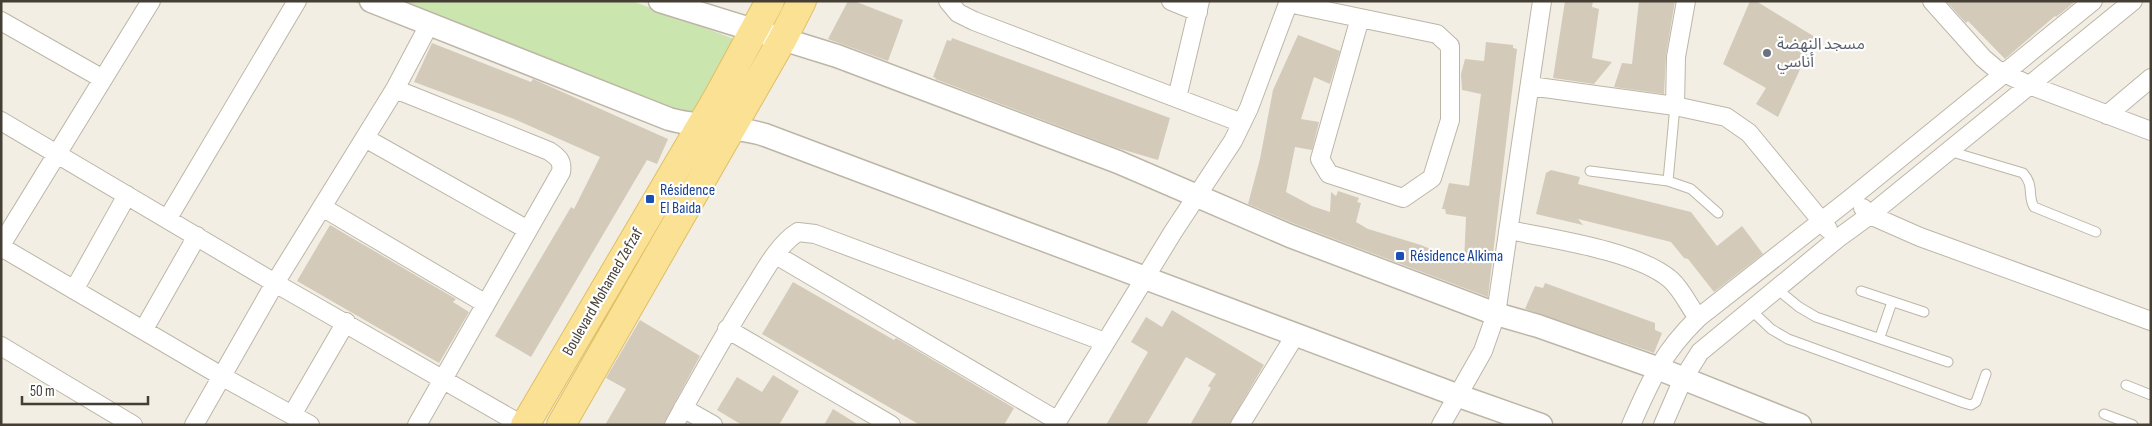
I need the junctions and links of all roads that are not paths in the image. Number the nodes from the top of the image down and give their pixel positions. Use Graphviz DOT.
graph roads {
  1 [pos="151,1"];
  2 [pos="297,1"];
  3 [pos="371,1"];
  4 [pos="660,1"];
  5 [pos="770,1"];
  6 [pos="802,1"];
  7 [pos="948,1"];
  8 [pos="1171,1"];
  9 [pos="1542,1"];
  10 [pos="1686,1"];
  11 [pos="1932,1"];
  12 [pos="2093,1"];
  13 [pos="2133,1"];
  14 [pos="1288,2"];
  15 [pos="1199,6"];
  16 [pos="1360,18"];
  17 [pos="1,21"];
  18 [pos="430,23"];
  19 [pos="754,32"];
  20 [pos="782,40"];
  21 [pos="2004,74"];
  22 [pos="2151,78"];
  23 [pos="103,79"];
  24 [pos="2029,85"];
  25 [pos="1530,86"];
  26 [pos="395,89"];
  27 [pos="1177,98"];
  28 [pos="1675,106"];
  29 [pos="2107,115"];
  30 [pos="1,121"];
  31 [pos="1242,124"];
  32 [pos="701,126"];
  33 [pos="732,128"];
  34 [pos="2151,131"];
  35 [pos="364,138"];
  36 [pos="1948,151"];
  37 [pos="57,153"];
  38 [pos="1590,171"];
  39 [pos="1668,181"];
  40 [pos="127,195"];
  41 [pos="1197,195"];
  42 [pos="1851,198"];
  43 [pos="322,207"];
  44 [pos="1718,213"];
  45 [pos="1870,215"];
  46 [pos="168,218"];
  47 [pos="1821,220"];
  48 [pos="528,230"];
  49 [pos="1509,230"];
  50 [pos="2096,232"];
  51 [pos="197,236"];
  52 [pos="3,237"];
  53 [pos="1837,239"];
  54 [pos="776,255"];
  55 [pos="1144,278"];
  56 [pos="276,283"];
  57 [pos="1777,289"];
  58 [pos="74,290"];
  59 [pos="1861,291"];
  60 [pos="1892,302"];
  61 [pos="486,304"];
  62 [pos="1751,310"];
  63 [pos="1924,312"];
  64 [pos="1496,314"];
  65 [pos="1698,318"];
  66 [pos="2151,321"];
  67 [pos="346,322"];
  68 [pos="144,329"];
  69 [pos="727,329"];
  70 [pos="1296,334"];
  71 [pos="1880,338"];
  72 [pos="1105,342"];
  73 [pos="1,346"];
  74 [pos="1948,362"];
  75 [pos="1657,368"];
  76 [pos="1986,374"];
  77 [pos="223,376"];
  78 [pos="444,378"];
  79 [pos="1682,378"];
  80 [pos="2126,385"];
  81 [pos="2151,395"];
  82 [pos="1459,396"];
  83 [pos="683,408"];
  84 [pos="2104,414"];
  85 [pos="292,415"];
  86 [pos="1056,423"];
  87 [pos="133,425"];
  88 [pos="194,425"];
  89 [pos="310,425"];
  90 [pos="417,425"];
  91 [pos="524,425"];
  92 [pos="561,425"];
  93 [pos="674,425"];
  94 [pos="713,425"];
  95 [pos="891,425"];
  96 [pos="1240,425"];
  97 [pos="1441,425"];
  98 [pos="1541,425"];
  99 [pos="1631,425"];
  100 [pos="1663,425"];
  101 [pos="1800,425"];
  102 [pos="2133,425"];
  1 -- 23 [label="street"];
  2 -- 46 [label="street"];
  3 -- 18 [label="street"];
  4 -- 19 [label="street"];
  5 -- 19 [label="main road, Boulevard Mohamed Zefzaf"];
  6 -- 20 [label="main road, Boulevard Mohamed Zefzaf"];
  7 -- 27 [label="street"];
  8 -- 15 [label="street"];
  9 -- 25 [label="street"];
  10 -- 28 [label="street"];
  11 -- 21 [label="street"];
  12 -- 21 [label="street"];
  13 -- 24 [label="street"];
  14 -- 16 [label="street"];
  14 -- 31 [label="street"];
  15 -- 27 [label="street"];
  16 -- 16 [label="street"];
  17 -- 23 [label="street"];
  18 -- 26 [label="street"];
  18 -- 32 [label="street"];
  19 -- 20 [label="street"];
  19 -- 32 [label="main road, Boulevard Mohamed Zefzaf"];
  20 -- 33 [label="main road, Boulevard Mohamed Zefzaf"];
  20 -- 41 [label="street"];
  21 -- 24 [label="street"];
  21 -- 42 [label="street"];
  22 -- 29 [label="street"];
  23 -- 37 [label="street"];
  24 -- 29 [label="street"];
  24 -- 36 [label="street"];
  25 -- 28 [label="street"];
  25 -- 49 [label="street"];
  26 -- 35 [label="street"];
  26 -- 48 [label="street"];
  27 -- 31 [label="street"];
  28 -- 39 [label="lane"];
  28 -- 47 [label="street"];
  29 -- 34 [label="street"];
  30 -- 37 [label="street"];
  31 -- 41 [label="street"];
  32 -- 33 [label="street"];
  32 -- 91 [label="main road, Boulevard Mohamed Zefzaf"];
  33 -- 55 [label="street"];
  33 -- 92 [label="main road, Boulevard Mohamed Zefzaf"];
  35 -- 43 [label="street"];
  35 -- 48 [label="street"];
  36 -- 45 [label="street"];
  36 -- 50 [label="lane"];
  37 -- 40 [label="street"];
  37 -- 52 [label="street"];
  38 -- 39 [label="lane"];
  39 -- 44 [label="lane"];
  40 -- 46 [label="street"];
  40 -- 58 [label="street"];
  41 -- 55 [label="street"];
  41 -- 64 [label="street"];
  42 -- 45 [label="street"];
  42 -- 47 [label="street"];
  43 -- 56 [label="street"];
  43 -- 61 [label="street"];
  45 -- 53 [label="street"];
  45 -- 66 [label="street"];
  46 -- 51 [label="street"];
  47 -- 53 [label="street"];
  47 -- 65 [label="street"];
  48 -- 61 [label="street"];
  49 -- 64 [label="street"];
  49 -- 65 [label="street"];
  51 -- 56 [label="street"];
  51 -- 68 [label="street"];
  52 -- 58 [label="street"];
  53 -- 57 [label="street"];
  54 -- 69 [label="street"];
  54 -- 72 [label="street"];
  54 -- 86 [label="street"];
  55 -- 70 [label="street"];
  55 -- 72 [label="street"];
  56 -- 67 [label="street"];
  56 -- 77 [label="street"];
  57 -- 62 [label="street"];
  57 -- 71 [label="lane"];
  58 -- 68 [label="street"];
  59 -- 60 [label="lane"];
  60 -- 63 [label="lane"];
  60 -- 71 [label="lane"];
  61 -- 78 [label="street"];
  62 -- 76 [label="lane"];
  62 -- 79 [label="street"];
  64 -- 75 [label="street"];
  64 -- 82 [label="street"];
  65 -- 75 [label="street"];
  67 -- 78 [label="street"];
  67 -- 85 [label="street"];
  68 -- 77 [label="street"];
  69 -- 83 [label="street"];
  69 -- 95 [label="street"];
  70 -- 82 [label="street"];
  70 -- 96 [label="street"];
  71 -- 74 [label="lane"];
  72 -- 86 [label="street"];
  73 -- 87 [label="street"];
  75 -- 79 [label="street"];
  75 -- 99 [label="street"];
  77 -- 85 [label="street"];
  77 -- 88 [label="street"];
  78 -- 90 [label="street"];
  78 -- 91 [label="street"];
  79 -- 100 [label="street"];
  79 -- 101 [label="street"];
  80 -- 81 [label="lane"];
  82 -- 97 [label="street"];
  82 -- 98 [label="street"];
  83 -- 93 [label="street"];
  83 -- 94 [label="street"];
  84 -- 102 [label="lane"];
  85 -- 89 [label="street"];
}
